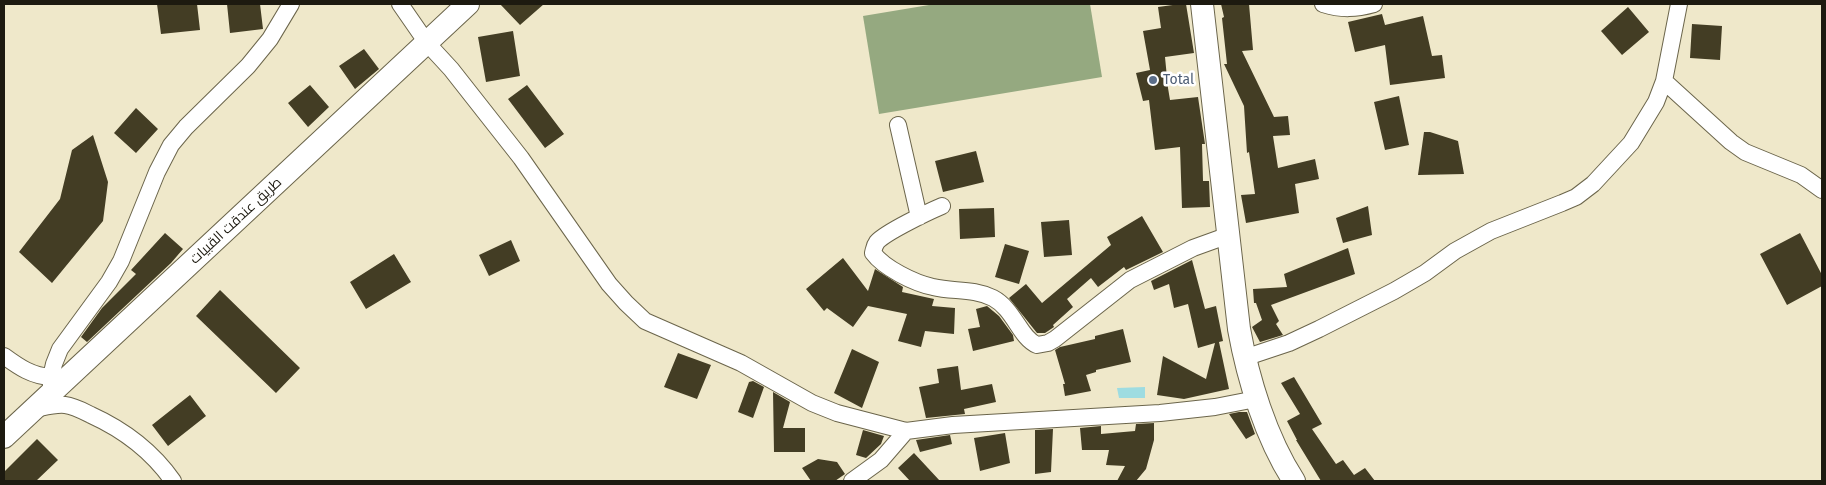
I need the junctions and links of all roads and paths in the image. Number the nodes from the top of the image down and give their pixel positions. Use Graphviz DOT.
graph roads {
  1 [pos="291,4"];
  2 [pos="400,4"];
  3 [pos="468,4"];
  4 [pos="1202,4"];
  5 [pos="1324,4"];
  6 [pos="1374,4"];
  7 [pos="1679,4"];
  8 [pos="427,43"];
  9 [pos="1664,82"];
  10 [pos="898,125"];
  11 [pos="1822,190"];
  12 [pos="942,206"];
  13 [pos="919,217"];
  14 [pos="1229,235"];
  15 [pos="4,356"];
  16 [pos="1244,358"];
  17 [pos="46,393"];
  18 [pos="1256,399"];
  19 [pos="906,431"];
  20 [pos="4,437"];
  21 [pos="173,481"];
  22 [pos="852,481"];
  23 [pos="1294,481"];
  1 -- 17 [label="street"];
  2 -- 8 [label="street"];
  3 -- 8 [label="main road, طريق عندقت القبيات"];
  4 -- 14 [label="main road"];
  5 -- 6 [label="street"];
  7 -- 9 [label="street"];
  8 -- 17 [label="main road, طريق عندقت القبيات"];
  8 -- 19 [label="street"];
  9 -- 11 [label="street"];
  9 -- 16 [label="street"];
  10 -- 13 [label="street"];
  12 -- 13 [label="street"];
  13 -- 14 [label="street"];
  14 -- 16 [label="main road"];
  15 -- 17 [label="street"];
  16 -- 18 [label="main road"];
  17 -- 20 [label="main road, طريق عندقت القبيات"];
  17 -- 21 [label="street"];
  18 -- 19 [label="street"];
  18 -- 23 [label="main road"];
  19 -- 22 [label="street"];
}
